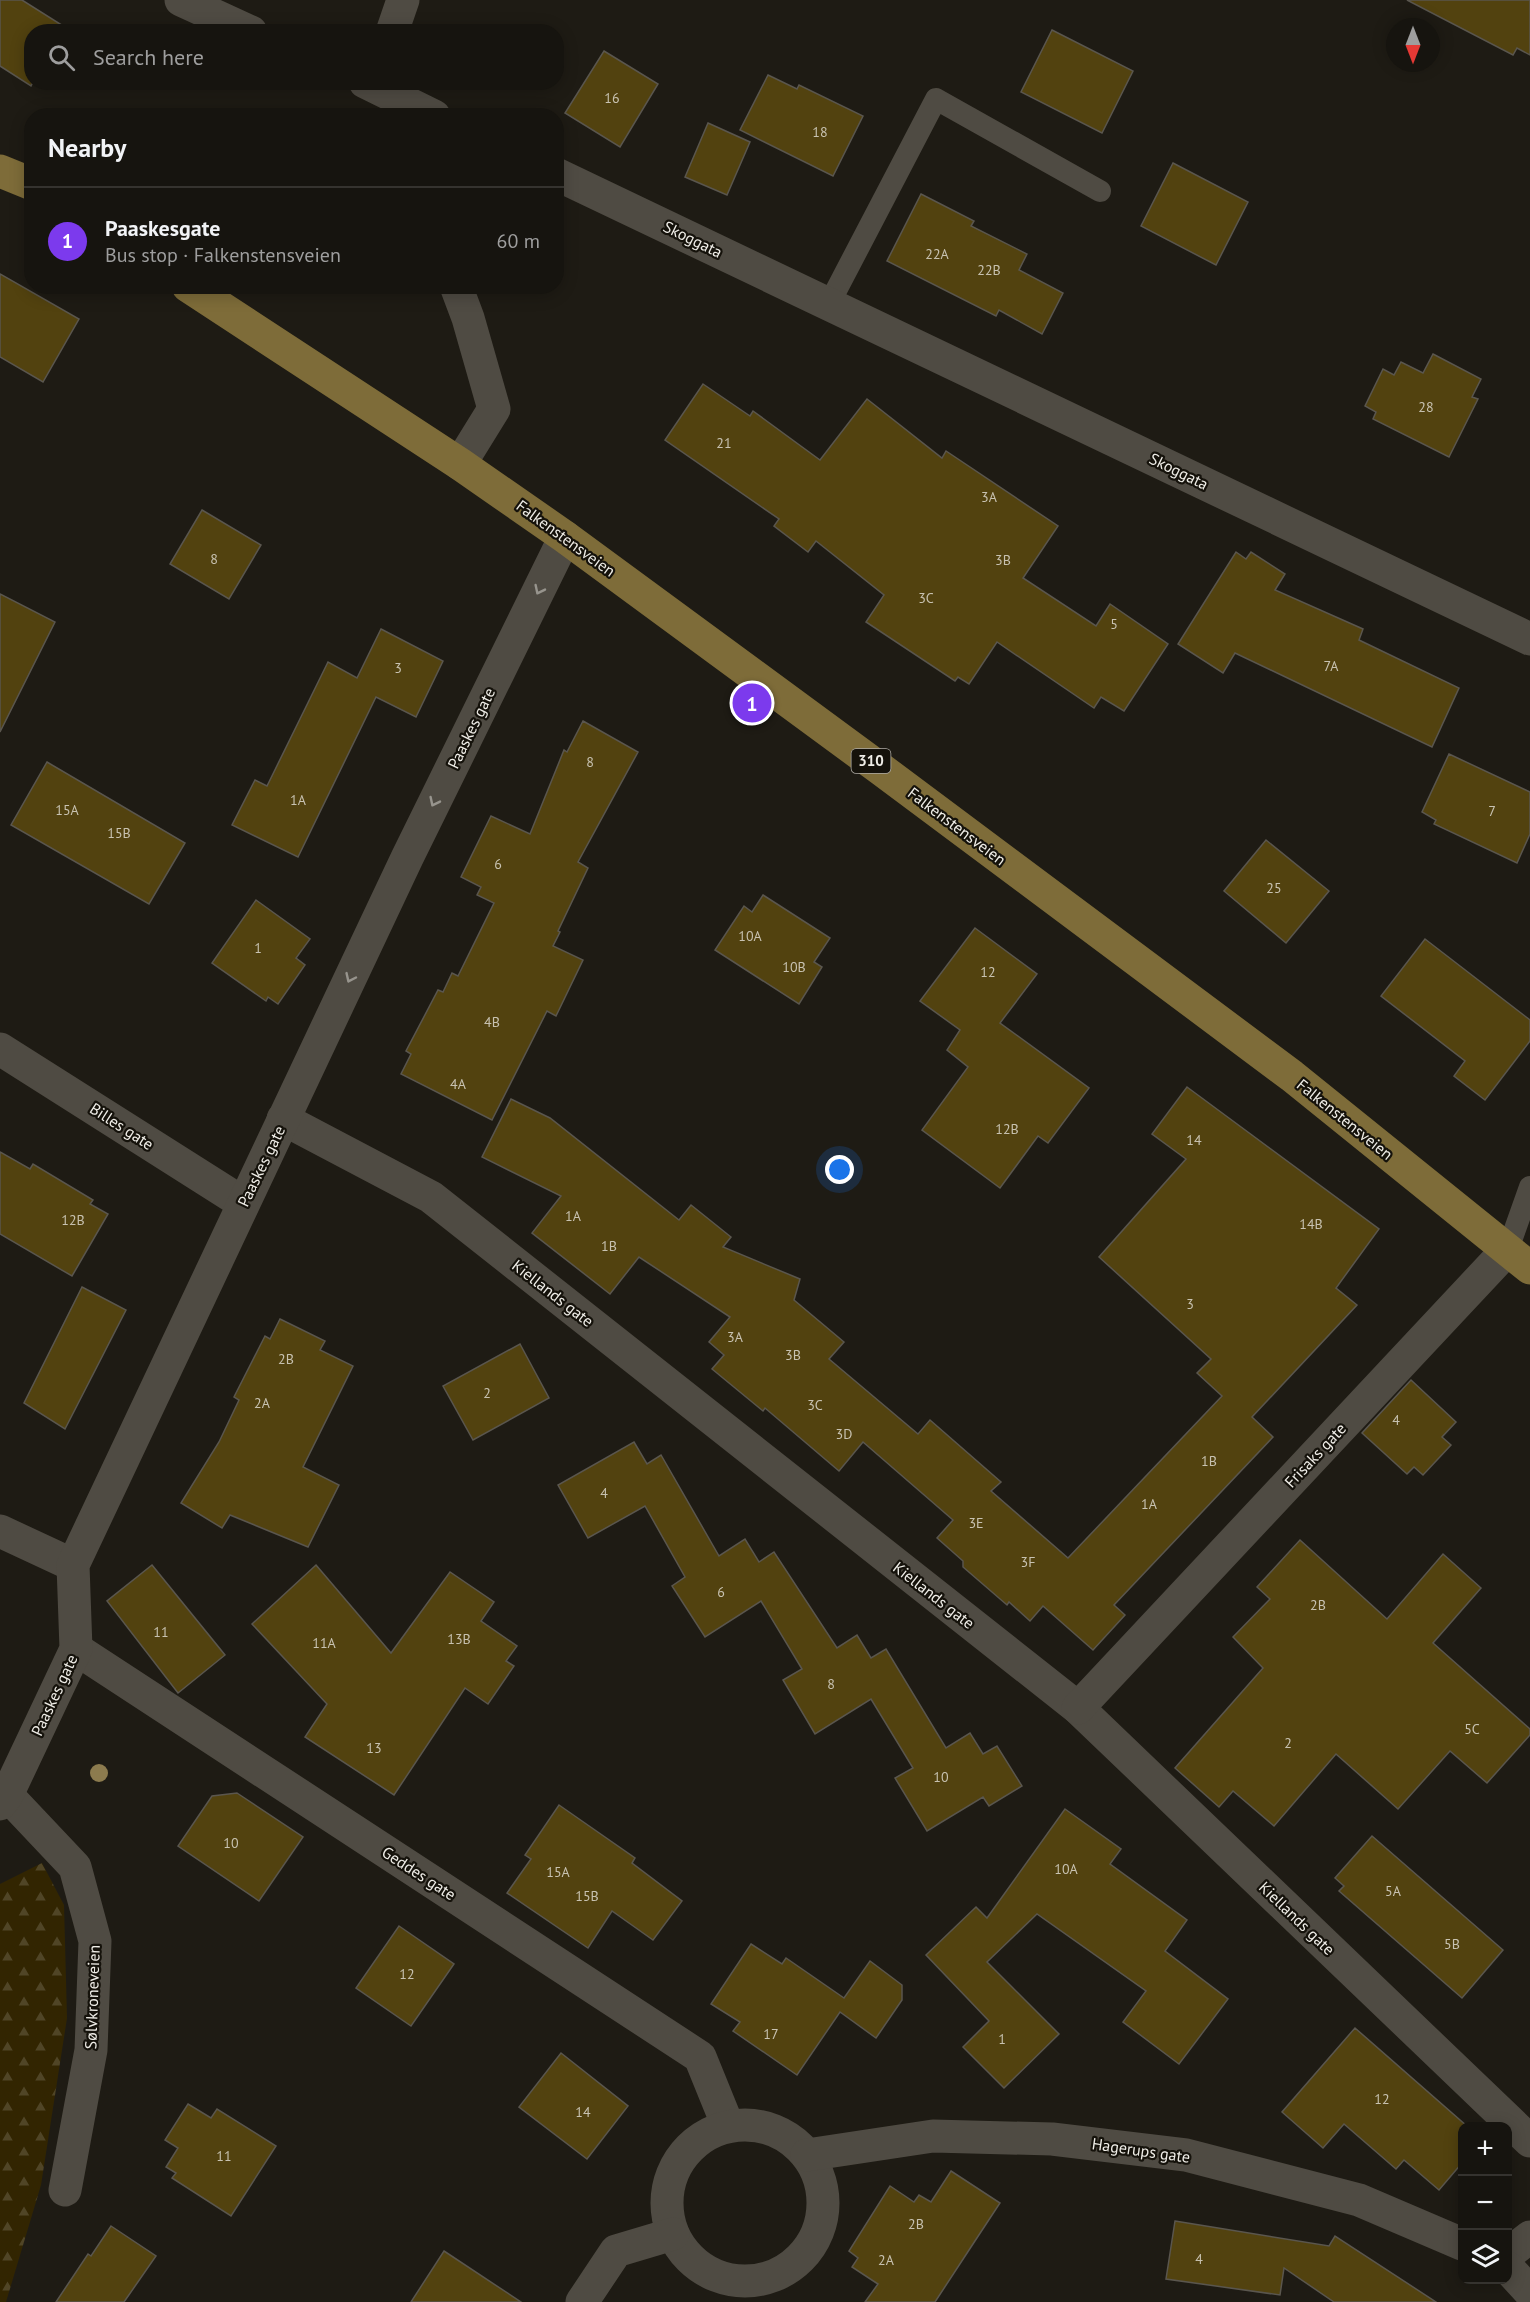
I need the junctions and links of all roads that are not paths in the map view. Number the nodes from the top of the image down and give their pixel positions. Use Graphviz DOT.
graph roads {
  1 [pos="181,0"];
  2 [pos="404,0"];
  3 [pos="234,24"];
  4 [pos="395,24"];
  5 [pos="384,90"];
  6 [pos="418,108"];
  7 [pos="0,171"];
  8 [pos="564,178"];
  9 [pos="24,181"];
  10 [pos="1100,191"];
  11 [pos="200,294"];
  12 [pos="459,294"];
  13 [pos="829,304"];
  14 [pos="460,464"];
  15 [pos="565,537"];
  16 [pos="1530,639"];
  17 [pos="0,1049"];
  18 [pos="284,1119"];
  19 [pos="1530,1187"];
  20 [pos="243,1203"];
  21 [pos="1519,1259"];
  22 [pos="0,1531"];
  23 [pos="74,1565"];
  24 [pos="76,1649"];
  25 [pos="1078,1708"];
  26 [pos="4,1800"];
  27 [pos="728,2127"];
  28 [pos="1530,2141"];
  29 [pos="807,2155"];
  30 [pos="65,2190"];
  31 [pos="673,2235"];
  32 [pos="1530,2237"];
  33 [pos="1458,2242"];
  34 [pos="1512,2251"];
  35 [pos="1512,2272"];
  36 [pos="758,2292"];
  37 [pos="1530,2292"];
  38 [pos="582,2302"];
  1 -- 3 [label="street"];
  2 -- 4 [label="street"];
  5 -- 6 [label="street"];
  7 -- 9 [label="main road"];
  8 -- 13 [label="street, Skoggata"];
  10 -- 13 [label="lane"];
  11 -- 14 [label="main road, Falkenstensveien / 310"];
  12 -- 14 [label="street"];
  13 -- 16 [label="street, Skoggata"];
  14 -- 15 [label="main road, Falkenstensveien / 310"];
  15 -- 18 [label="street, Paaskes gate, one-way"];
  15 -- 21 [label="main road, Falkenstensveien / 310"];
  17 -- 20 [label="street, Billes gate"];
  18 -- 20 [label="street, Paaskes gate"];
  18 -- 25 [label="street, Kiellands gate"];
  19 -- 21 [label="lane, Frisaks gate"];
  20 -- 23 [label="street, Paaskes gate"];
  21 -- 25 [label="street, Frisaks gate"];
  22 -- 23 [label="street"];
  23 -- 24 [label="street, Paaskes gate"];
  24 -- 26 [label="street, Paaskes gate"];
  24 -- 27 [label="street, Geddes gate"];
  25 -- 28 [label="street, Kiellands gate"];
  26 -- 30 [label="street, Sølvkroneveien"];
  27 -- 29 [label="street"];
  27 -- 31 [label="street"];
  29 -- 33 [label="street, Hagerups gate"];
  29 -- 36 [label="street"];
  31 -- 36 [label="street"];
  31 -- 38 [label="street"];
  32 -- 34 [label="street"];
  35 -- 37 [label="street"];
}
